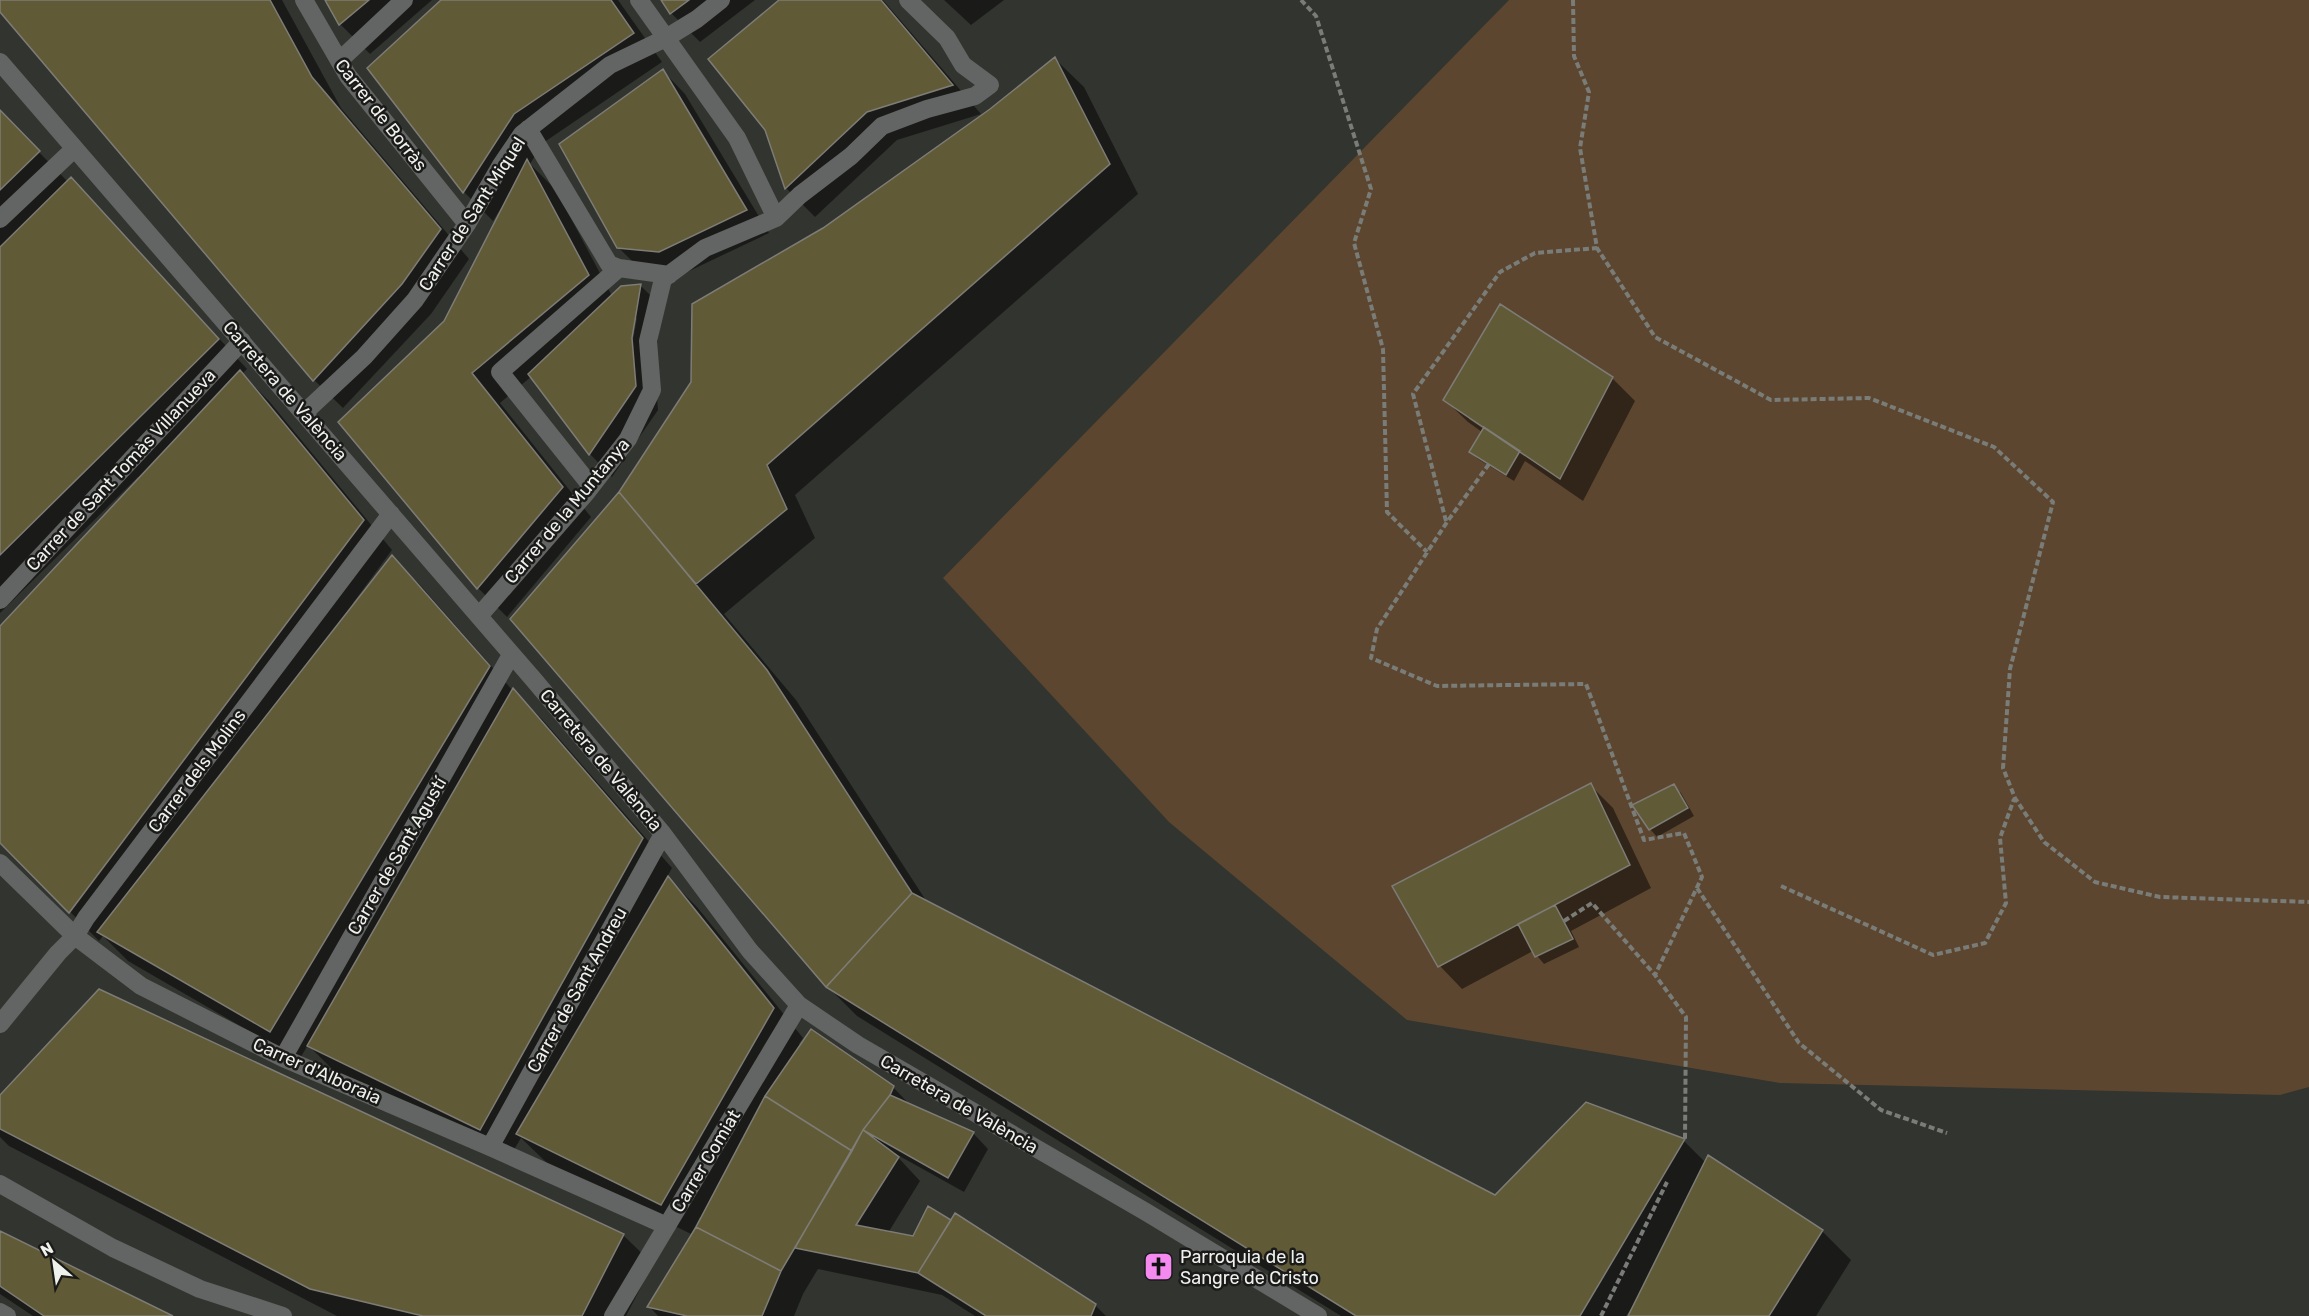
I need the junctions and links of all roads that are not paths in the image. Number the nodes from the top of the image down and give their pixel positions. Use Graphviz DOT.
graph roads {
  1 [pos="304,0"];
  2 [pos="404,0"];
  3 [pos="639,0"];
  4 [pos="721,0"];
  5 [pos="908,0"];
  6 [pos="666,38"];
  7 [pos="339,61"];
  8 [pos="0,62"];
  9 [pos="528,129"];
  10 [pos="74,149"];
  11 [pos="776,218"];
  12 [pos="0,219"];
  13 [pos="467,224"];
  14 [pos="619,268"];
  15 [pos="669,275"];
  16 [pos="242,341"];
  17 [pos="304,413"];
  18 [pos="591,486"];
  19 [pos="391,514"];
  20 [pos="0,600"];
  21 [pos="479,616"];
  22 [pos="512,655"];
  23 [pos="663,834"];
  24 [pos="0,863"];
  25 [pos="75,936"];
  26 [pos="799,1005"];
  27 [pos="0,1024"];
  28 [pos="283,1058"];
  29 [pos="490,1147"];
  30 [pos="0,1184"];
  31 [pos="667,1226"];
  32 [pos="0,1312"];
  33 [pos="7,1316"];
  34 [pos="283,1316"];
  35 [pos="613,1316"];
  36 [pos="1318,1316"];
  1 -- 7 [label="street, Carrer de Borràs"];
  2 -- 7 [label="street"];
  3 -- 6 [label="street"];
  4 -- 6 [label="street, Carrer de Sant Miquel"];
  5 -- 11 [label="street, Carrer de la Muntanya"];
  6 -- 9 [label="street, Carrer de Sant Miquel"];
  6 -- 11 [label="street"];
  7 -- 13 [label="street, Carrer de Borràs"];
  8 -- 10 [label="street, Carretera de València"];
  9 -- 13 [label="street, Carrer de Sant Miquel"];
  9 -- 14 [label="street"];
  10 -- 12 [label="street"];
  10 -- 16 [label="street, Carretera de València"];
  11 -- 15 [label="street, Carrer de la Muntanya"];
  13 -- 17 [label="street, Carrer de Sant Miquel"];
  14 -- 15 [label="street"];
  14 -- 18 [label="street"];
  15 -- 18 [label="street, Carrer de la Muntanya"];
  16 -- 17 [label="street, Carretera de València"];
  16 -- 20 [label="street, Carrer de Sant Tomàs Villanueva"];
  17 -- 19 [label="street, Carretera de València"];
  18 -- 21 [label="street, Carrer de la Muntanya"];
  19 -- 21 [label="street, Carretera de València"];
  19 -- 25 [label="street, Carrer dels Molins"];
  21 -- 22 [label="street, Carretera de València"];
  22 -- 23 [label="street, Carretera de València"];
  22 -- 28 [label="street, Carrer de Sant Agustí"];
  23 -- 26 [label="street, Carretera de València"];
  23 -- 29 [label="street, Carrer de Sant Andreu"];
  24 -- 25 [label="street, Carrer d'Alboraia"];
  25 -- 27 [label="street, Carrer dels Molins"];
  25 -- 28 [label="street, Carrer d'Alboraia"];
  26 -- 31 [label="street, Carrer Comiat"];
  26 -- 36 [label="street, Carretera de València"];
  28 -- 29 [label="street, Carrer d'Alboraia"];
  29 -- 31 [label="street, Carrer d'Alboraia"];
  30 -- 34 [label="street"];
  31 -- 35 [label="street, Carrer Comiat"];
  32 -- 33 [label="street"];
}
